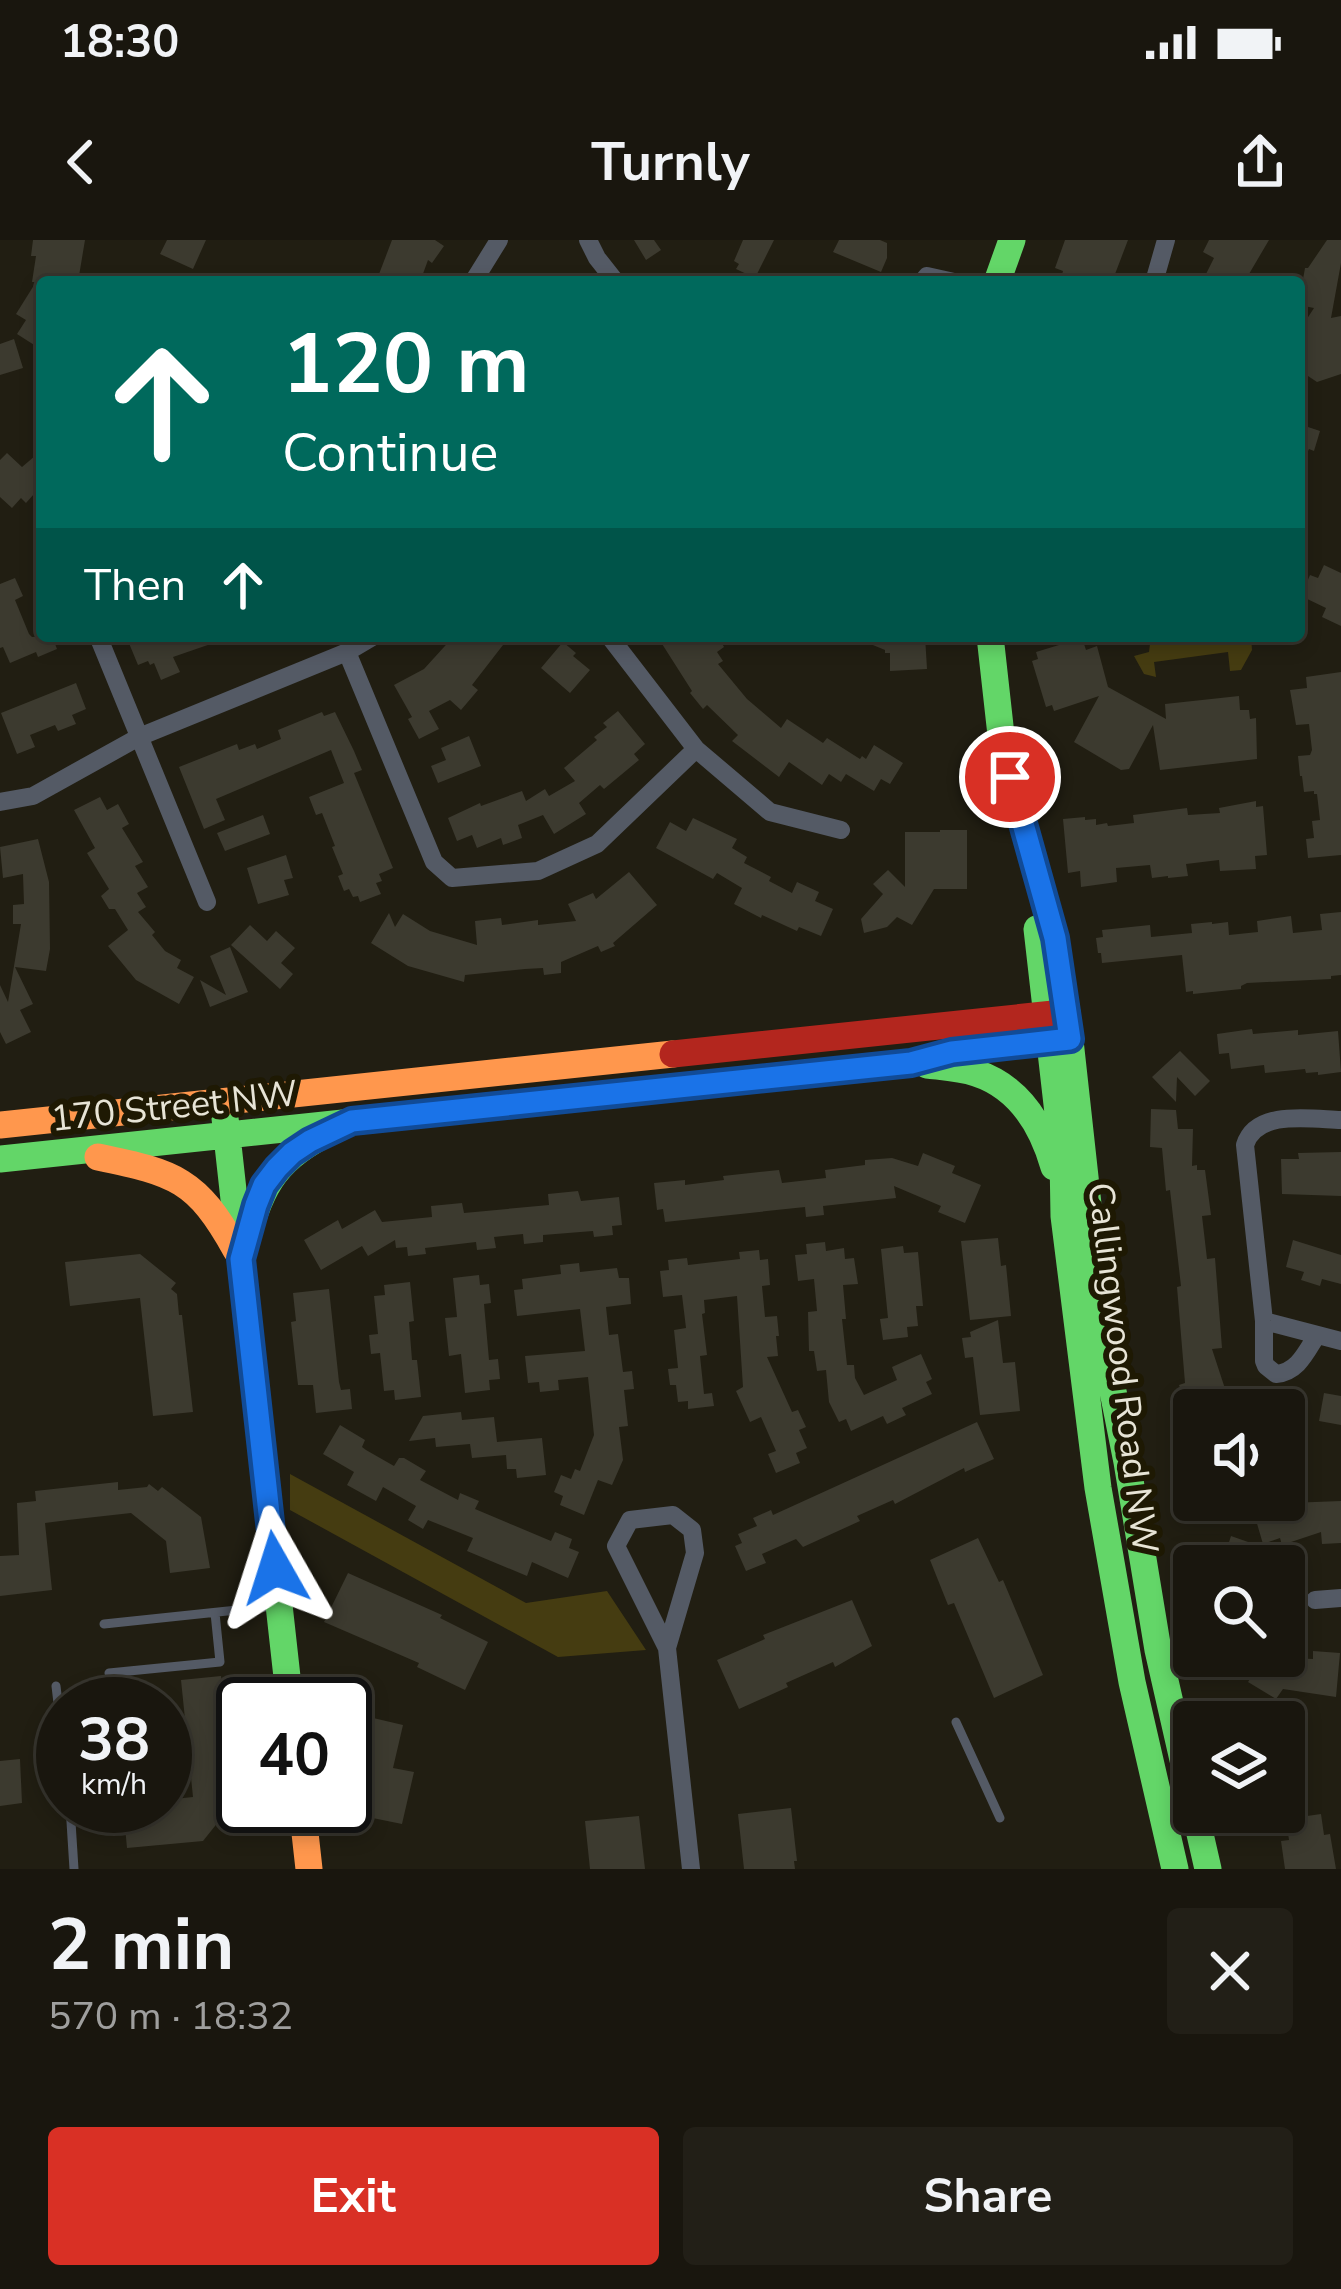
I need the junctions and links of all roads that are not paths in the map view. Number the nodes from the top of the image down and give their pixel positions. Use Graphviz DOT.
graph roads {
  1 [pos="500,240"];
  2 [pos="588,240"];
  3 [pos="1012,240"];
  4 [pos="1166,240"];
  5 [pos="477,276"];
  6 [pos="611,276"];
  7 [pos="999,276"];
  8 [pos="1156,276"];
  9 [pos="100,642"];
  10 [pos="364,642"];
  11 [pos="614,642"];
  12 [pos="991,642"];
  13 [pos="347,652"];
  14 [pos="139,736"];
  15 [pos="696,749"];
  16 [pos="0,802"];
  17 [pos="841,830"];
  18 [pos="207,902"];
  19 [pos="1058,1027"];
  20 [pos="911,1063"];
  21 [pos="223,1102"];
  22 [pos="1341,1120"];
  23 [pos="352,1121"];
  24 [pos="0,1126"];
  25 [pos="227,1135"];
  26 [pos="76,1151"];
  27 [pos="0,1160"];
  28 [pos="1064,1216"];
  29 [pos="241,1259"];
  30 [pos="1264,1321"];
  31 [pos="1317,1335"];
  32 [pos="1341,1341"];
  33 [pos="1341,1598"];
  34 [pos="1315,1600"];
  35 [pos="279,1606"];
  36 [pos="214,1613"];
  37 [pos="104,1624"];
  38 [pos="667,1648"];
  39 [pos="109,1673"];
  40 [pos="287,1677"];
  41 [pos="1173,1717"];
  42 [pos="956,1722"];
  43 [pos="1000,1818"];
  44 [pos="72,1833"];
  45 [pos="305,1833"];
  46 [pos="1199,1833"];
  47 [pos="74,1869"];
  48 [pos="309,1869"];
  49 [pos="691,1869"];
  50 [pos="1175,1869"];
  51 [pos="1208,1869"];
  1 -- 5 [label="street"];
  2 -- 6 [label="street"];
  3 -- 7 [label="main road"];
  4 -- 8 [label="street"];
  9 -- 14 [label="street"];
  10 -- 13 [label="street"];
  11 -- 15 [label="street"];
  12 -- 19 [label="main road"];
  13 -- 14 [label="street"];
  13 -- 15 [label="street"];
  14 -- 16 [label="street"];
  14 -- 18 [label="street"];
  15 -- 17 [label="street"];
  19 -- 20 [label="main road, 170 Street NW"];
  19 -- 21 [label="main road, 170 Street NW"];
  19 -- 28 [label="main road, Callingwood Road NW"];
  19 -- 41 [label="main road, Callingwood Road NW"];
  20 -- 23 [label="main road, 170 Street NW"];
  20 -- 28 [label="main road"];
  21 -- 24 [label="main road, 170 Street NW"];
  21 -- 25 [label="main road"];
  22 -- 30 [label="street"];
  23 -- 25 [label="main road, 170 Street NW"];
  23 -- 29 [label="main road"];
  25 -- 26 [label="main road, 170 Street NW"];
  25 -- 29 [label="main road"];
  26 -- 27 [label="main road, 170 Street NW"];
  26 -- 29 [label="main road"];
  28 -- 50 [label="main road, Callingwood Road NW"];
  29 -- 35 [label="main road"];
  30 -- 31 [label="street"];
  30 -- 31 [label="street"];
  31 -- 32 [label="street"];
  33 -- 34 [label="street"];
  35 -- 36 [label="lane"];
  35 -- 40 [label="main road"];
  36 -- 37 [label="lane"];
  36 -- 39 [label="lane"];
  38 -- 38 [label="street"];
  38 -- 49 [label="street"];
  42 -- 43 [label="lane"];
  44 -- 47 [label="lane"];
  45 -- 48 [label="main road"];
  46 -- 51 [label="main road, Callingwood Road NW"];
}
